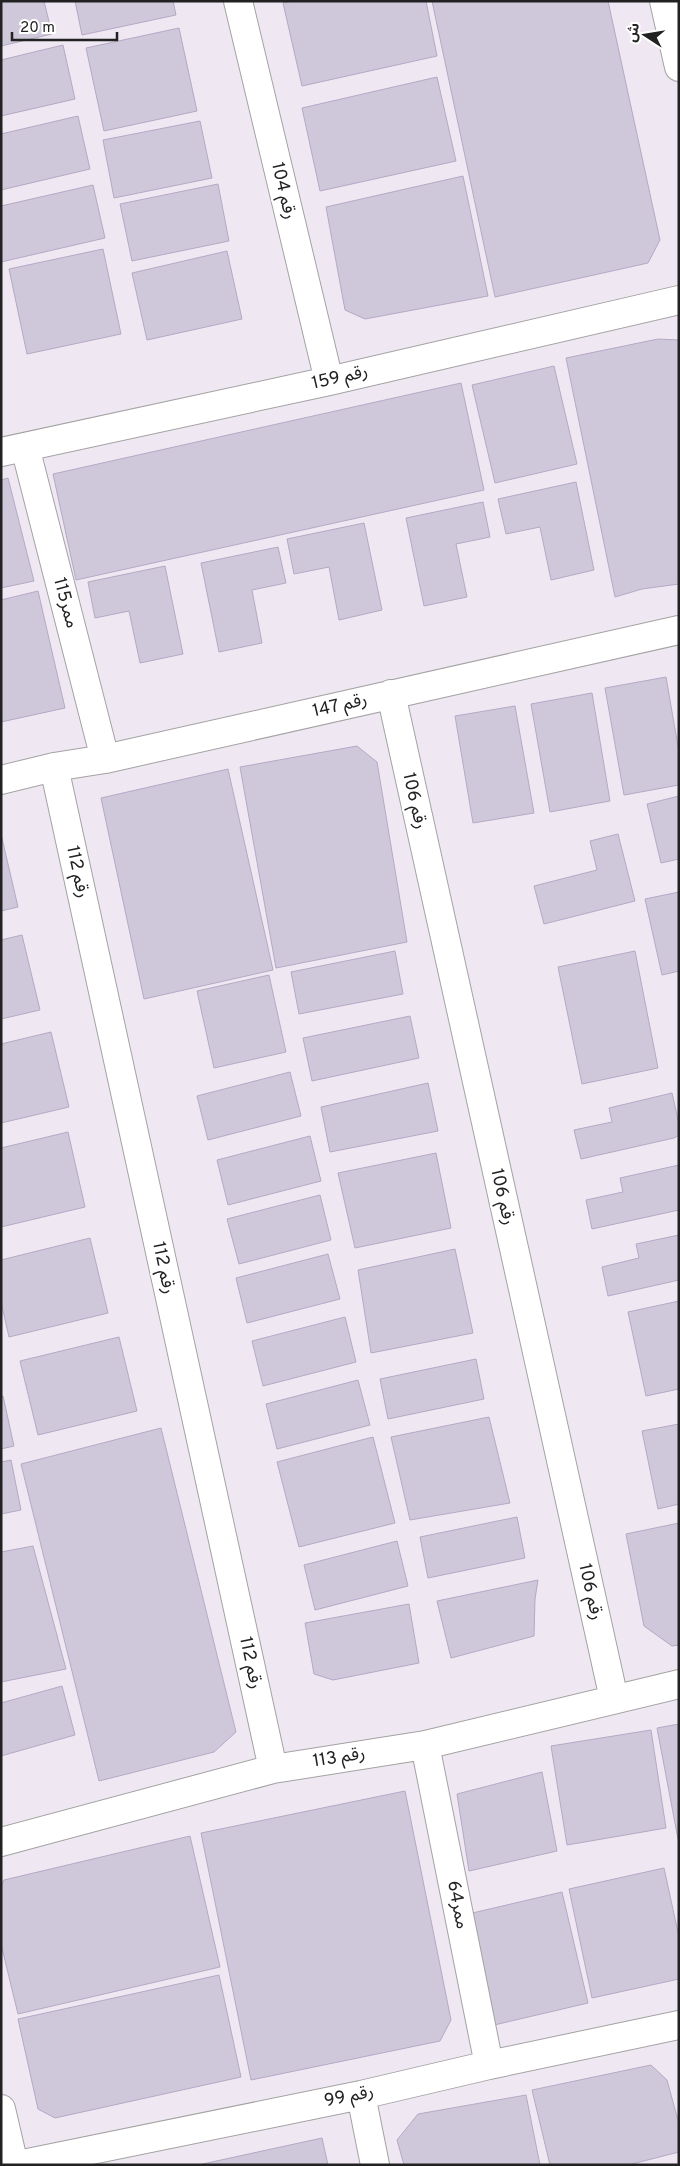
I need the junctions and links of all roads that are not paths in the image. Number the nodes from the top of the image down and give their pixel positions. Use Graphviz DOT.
graph roads {
  1 [pos="238,1"];
  2 [pos="664,1"];
  3 [pos="679,67"];
  4 [pos="679,300"];
  5 [pos="328,381"];
  6 [pos="13,450"];
  7 [pos="679,630"];
  8 [pos="390,694"];
  9 [pos="105,759"];
  10 [pos="54,767"];
  11 [pos="1,780"];
  12 [pos="679,1684"];
  13 [pos="614,1699"];
  14 [pos="424,1744"];
  15 [pos="273,1769"];
  16 [pos="1,1842"];
  17 [pos="679,2025"];
  18 [pos="489,2065"];
  19 [pos="361,2095"];
  20 [pos="1,2109"];
  21 [pos="14,2165"];
  22 [pos="18,2165"];
  23 [pos="375,2165"];
  1 -- 5 [label="street, رقم 104"];
  2 -- 3 [label="street"];
  4 -- 5 [label="street, رقم 159"];
  5 -- 6 [label="street, رقم 159"];
  6 -- 9 [label="street, ممر115"];
  7 -- 8 [label="street, رقم 147"];
  8 -- 9 [label="street, رقم 147"];
  8 -- 13 [label="street, رقم 106"];
  9 -- 10 [label="street, رقم 147"];
  10 -- 11 [label="street, رقم 147"];
  10 -- 15 [label="street, رقم 112"];
  12 -- 13 [label="street, رقم 113"];
  13 -- 14 [label="street, رقم 113"];
  14 -- 15 [label="street, رقم 113"];
  14 -- 18 [label="street, ممر64"];
  15 -- 16 [label="street, رقم 113"];
  17 -- 18 [label="street, رقم 99"];
  18 -- 19 [label="street, رقم 99"];
  19 -- 22 [label="street, رقم 99"];
  19 -- 23 [label="street"];
  20 -- 21 [label="street"];
}
